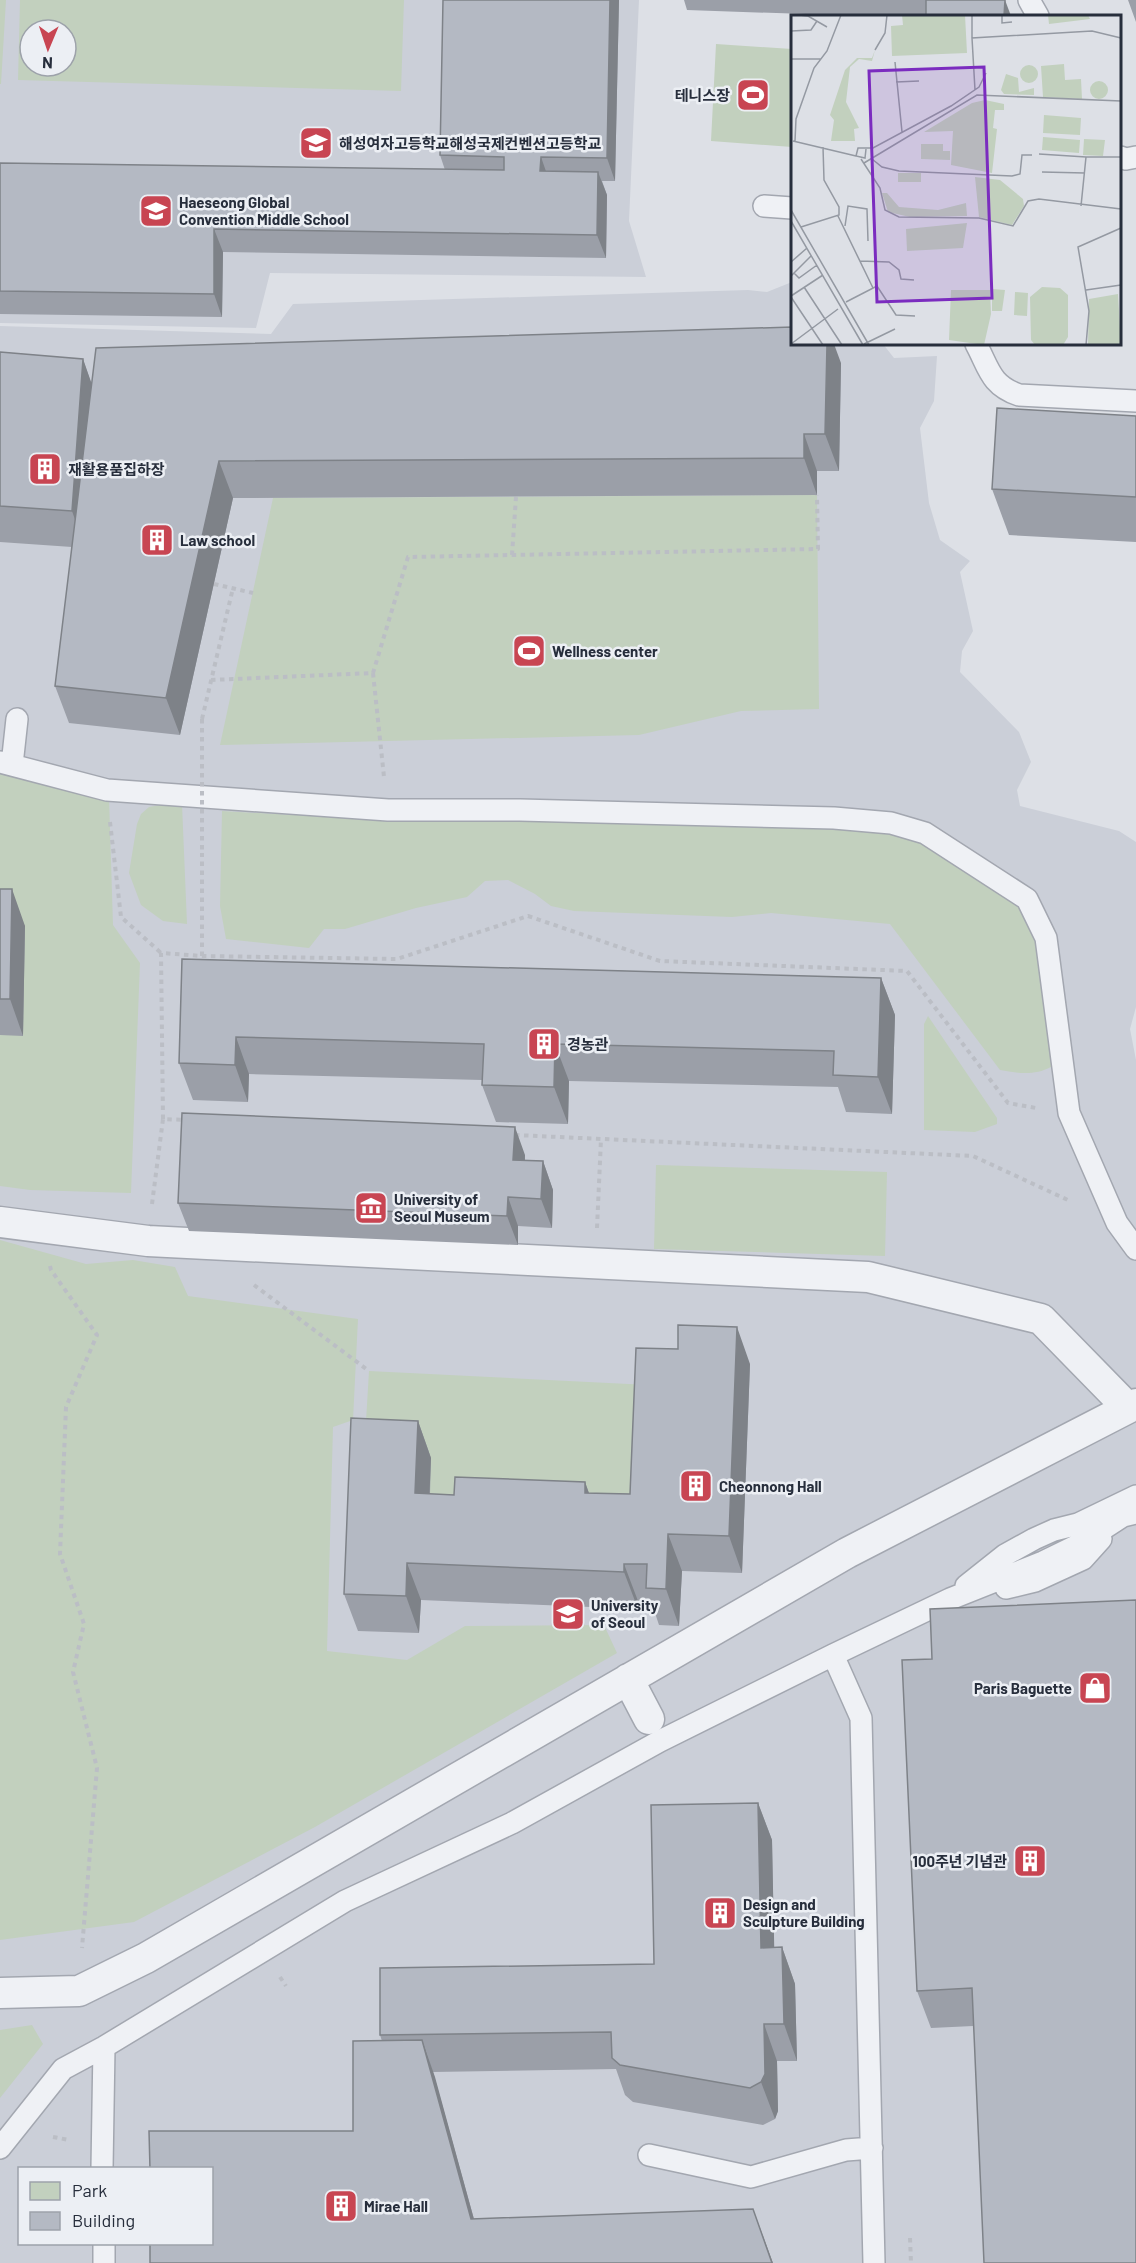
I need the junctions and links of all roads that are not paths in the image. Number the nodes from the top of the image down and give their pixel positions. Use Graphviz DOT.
graph roads {
  1 [pos="1029,0"];
  2 [pos="1037,15"];
  3 [pos="1136,157"];
  4 [pos="1121,158"];
  5 [pos="764,206"];
  6 [pos="791,208"];
  7 [pos="976,345"];
  8 [pos="1136,401"];
  9 [pos="17,719"];
  10 [pos="6,764"];
  11 [pos="0,1222"];
  12 [pos="1136,1249"];
  13 [pos="1132,1406"];
  14 [pos="1136,1496"];
  15 [pos="1129,1515"];
  16 [pos="950,1599"];
  17 [pos="833,1655"];
  18 [pos="628,1679"];
  19 [pos="649,1719"];
  20 [pos="0,1993"];
  21 [pos="104,2047"];
  22 [pos="0,2148"];
  23 [pos="872,2148"];
  24 [pos="649,2155"];
  25 [pos="102,2158"];
  26 [pos="104,2245"];
  27 [pos="104,2263"];
  28 [pos="874,2263"];
  1 -- 2 [label="lane"];
  3 -- 4 [label="lane"];
  5 -- 6 [label="lane"];
  7 -- 8 [label="lane"];
  9 -- 10 [label="lane"];
  10 -- 12 [label="lane"];
  11 -- 13 [label="street"];
  13 -- 18 [label="street"];
  14 -- 16 [label="lane"];
  15 -- 16 [label="lane"];
  16 -- 17 [label="lane"];
  17 -- 21 [label="lane"];
  17 -- 23 [label="lane"];
  18 -- 19 [label="street"];
  18 -- 20 [label="street"];
  21 -- 22 [label="lane"];
  21 -- 25 [label="lane"];
  23 -- 24 [label="lane"];
  23 -- 28 [label="lane"];
  26 -- 27 [label="lane"];
}
